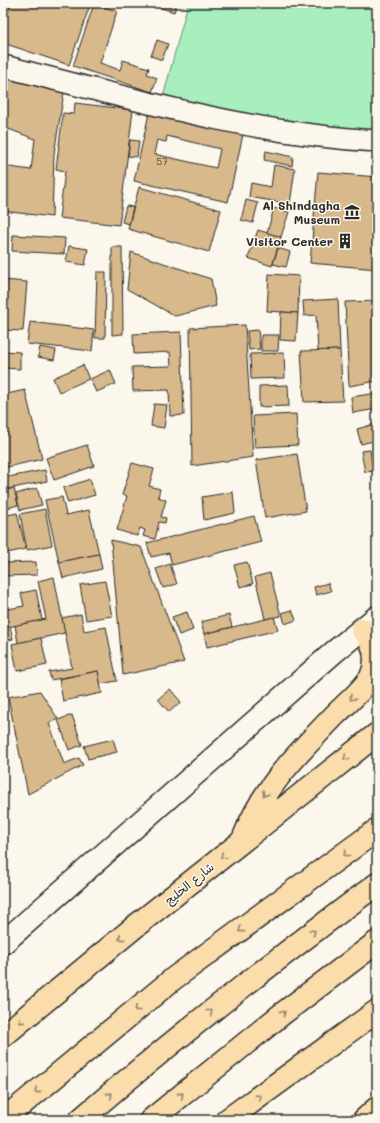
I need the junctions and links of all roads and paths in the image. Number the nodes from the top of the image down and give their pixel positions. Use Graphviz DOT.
graph roads {
  1 [pos="3,66"];
  2 [pos="377,141"];
  3 [pos="369,623"];
  4 [pos="377,734"];
  5 [pos="377,830"];
  6 [pos="243,840"];
  7 [pos="377,884"];
  8 [pos="377,942"];
  9 [pos="3,943"];
  10 [pos="377,1011"];
  11 [pos="3,1036"];
  12 [pos="3,1120"];
  13 [pos="80,1120"];
  14 [pos="151,1120"];
  15 [pos="227,1120"];
  1 -- 2 [label="street"];
  3 -- 6 [label="main road, one-way"];
  3 -- 9 [label="street"];
  4 -- 6 [label="main road, شارع الخليج, one-way"];
  5 -- 12 [label="main road, one-way"];
  6 -- 11 [label="main road, شارع الخليج, one-way"];
  13 -- 7 [label="main road, one-way"];
  14 -- 8 [label="main road, one-way"];
  15 -- 10 [label="main road, one-way"];
}
